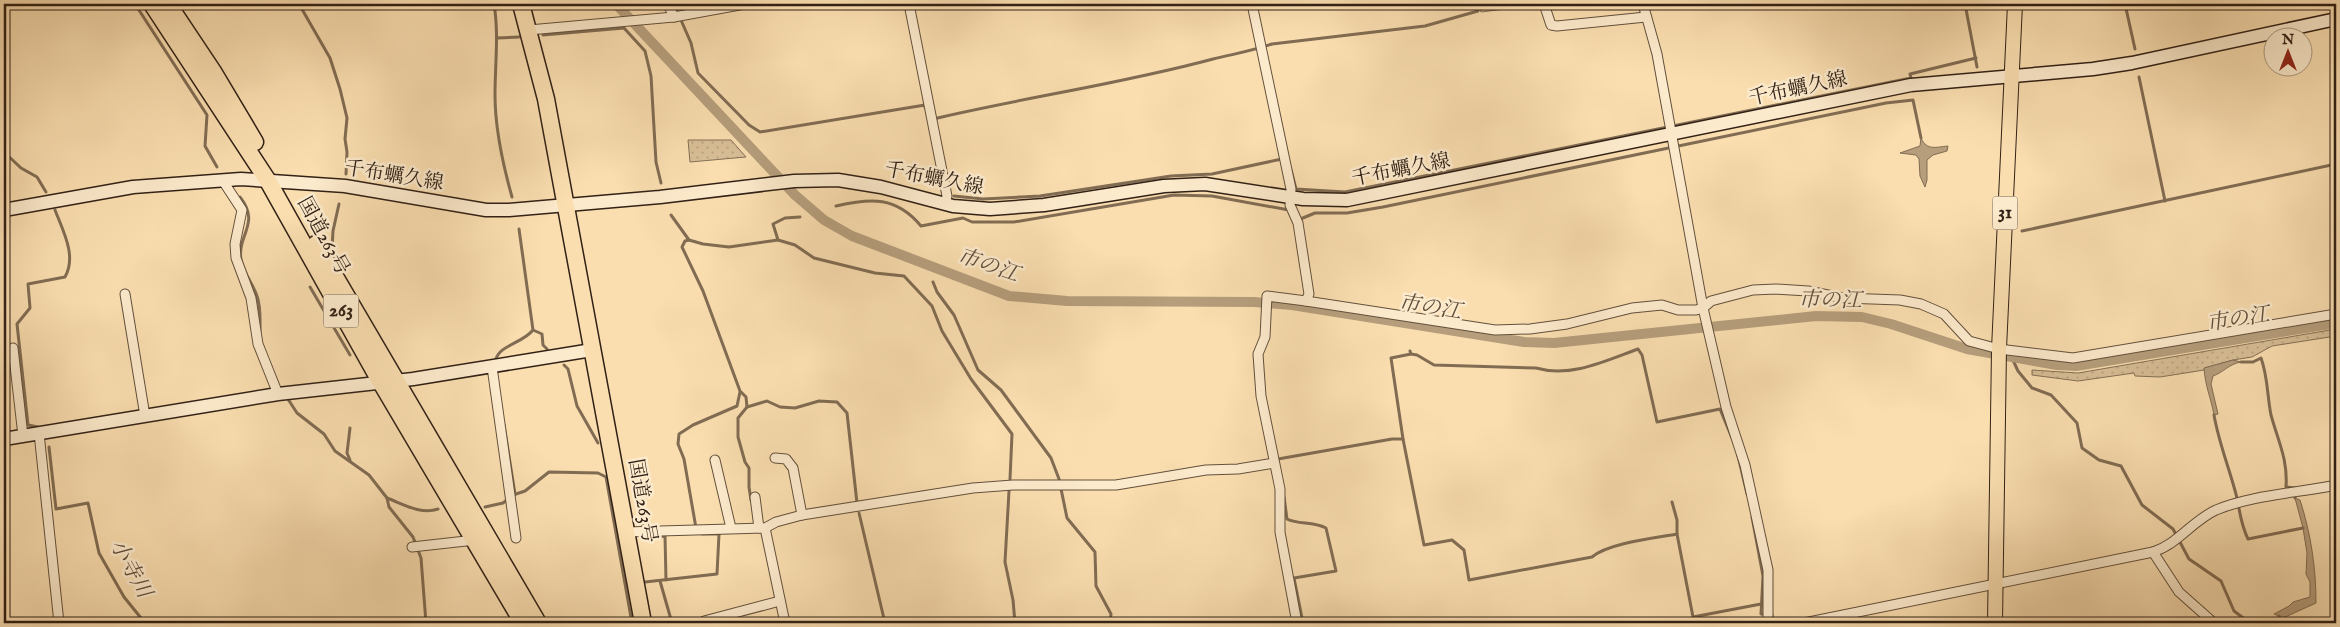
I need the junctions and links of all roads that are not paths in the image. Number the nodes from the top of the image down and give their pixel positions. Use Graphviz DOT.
graph roads {
  1 [pos="152,4"];
  2 [pos="168,4"];
  3 [pos="521,4"];
  4 [pos="668,4"];
  5 [pos="745,4"];
  6 [pos="909,4"];
  7 [pos="1252,4"];
  8 [pos="1544,4"];
  9 [pos="1643,4"];
  10 [pos="2015,4"];
  11 [pos="678,16"];
  12 [pos="1646,17"];
  13 [pos="2336,19"];
  14 [pos="529,30"];
  15 [pos="2012,76"];
  16 [pos="1671,136"];
  17 [pos="223,180"];
  18 [pos="273,181"];
  19 [pos="1289,197"];
  20 [pos="945,204"];
  21 [pos="565,207"];
  22 [pos="4,210"];
  23 [pos="125,294"];
  24 [pos="1306,301"];
  25 [pos="1703,308"];
  26 [pos="2336,314"];
  27 [pos="13,348"];
  28 [pos="592,350"];
  29 [pos="1999,356"];
  30 [pos="492,367"];
  31 [pos="389,381"];
  32 [pos="283,394"];
  33 [pos="145,416"];
  34 [pos="39,433"];
  35 [pos="23,436"];
  36 [pos="4,439"];
  37 [pos="775,458"];
  38 [pos="715,460"];
  39 [pos="1274,463"];
  40 [pos="2336,485"];
  41 [pos="755,497"];
  42 [pos="802,515"];
  43 [pos="731,528"];
  44 [pos="762,528"];
  45 [pos="637,531"];
  46 [pos="516,538"];
  47 [pos="474,540"];
  48 [pos="492,544"];
  49 [pos="412,547"];
  50 [pos="2153,552"];
  51 [pos="1995,585"];
  52 [pos="780,601"];
  53 [pos="1767,617"];
  54 [pos="704,621"];
  55 [pos="60,623"];
  56 [pos="524,623"];
  57 [pos="538,623"];
  58 [pos="643,623"];
  59 [pos="785,623"];
  60 [pos="1297,623"];
  61 [pos="1804,623"];
  62 [pos="1995,623"];
  63 [pos="2214,623"];
  1 -- 18 [label="highway, 国道263号 / 263"];
  2 -- 18 [label="highway, 国道263号 / 263"];
  3 -- 14 [label="highway, 国道263号"];
  4 -- 11 [label="street"];
  5 -- 11 [label="street"];
  6 -- 20 [label="street"];
  7 -- 19 [label="street"];
  8 -- 12 [label="street"];
  9 -- 12 [label="street"];
  10 -- 15 [label="main road, 31"];
  11 -- 14 [label="street"];
  12 -- 16 [label="street"];
  13 -- 15 [label="street, 千布蠣久線"];
  14 -- 21 [label="highway, 国道263号"];
  15 -- 16 [label="street, 千布蠣久線"];
  15 -- 29 [label="main road, 31"];
  16 -- 19 [label="street, 千布蠣久線"];
  16 -- 25 [label="street"];
  17 -- 18 [label="street, 千布蠣久線"];
  17 -- 22 [label="street, 千布蠣久線"];
  17 -- 32 [label="street"];
  18 -- 21 [label="street, 千布蠣久線"];
  18 -- 31 [label="highway, 国道263号 / 263"];
  19 -- 20 [label="street, 千布蠣久線"];
  19 -- 24 [label="street"];
  20 -- 21 [label="street, 千布蠣久線"];
  21 -- 28 [label="highway, 国道263号"];
  23 -- 33 [label="street"];
  24 -- 25 [label="street"];
  24 -- 39 [label="street"];
  25 -- 29 [label="street"];
  25 -- 53 [label="street"];
  26 -- 29 [label="street"];
  27 -- 35 [label="street"];
  28 -- 30 [label="street"];
  28 -- 45 [label="highway, 国道263号"];
  29 -- 51 [label="main road, 31"];
  30 -- 31 [label="street"];
  30 -- 46 [label="street"];
  31 -- 32 [label="street"];
  31 -- 47 [label="highway, 国道263号 / 263"];
  31 -- 48 [label="highway, 国道263号 / 263"];
  32 -- 33 [label="street"];
  33 -- 34 [label="street"];
  34 -- 35 [label="street"];
  34 -- 55 [label="street"];
  35 -- 36 [label="street"];
  37 -- 42 [label="street"];
  38 -- 43 [label="street"];
  39 -- 42 [label="street"];
  39 -- 60 [label="street"];
  40 -- 50 [label="street"];
  41 -- 44 [label="street"];
  42 -- 44 [label="street"];
  43 -- 44 [label="street"];
  43 -- 45 [label="street"];
  44 -- 52 [label="street"];
  45 -- 58 [label="highway, 国道263号"];
  47 -- 48 [label="street"];
  47 -- 49 [label="street"];
  47 -- 56 [label="highway, 国道263号 / 263"];
  48 -- 57 [label="highway, 国道263号 / 263"];
  50 -- 51 [label="street"];
  50 -- 63 [label="street"];
  51 -- 61 [label="street"];
  51 -- 62 [label="main road, 31"];
  52 -- 54 [label="street"];
  52 -- 59 [label="street"];
}
